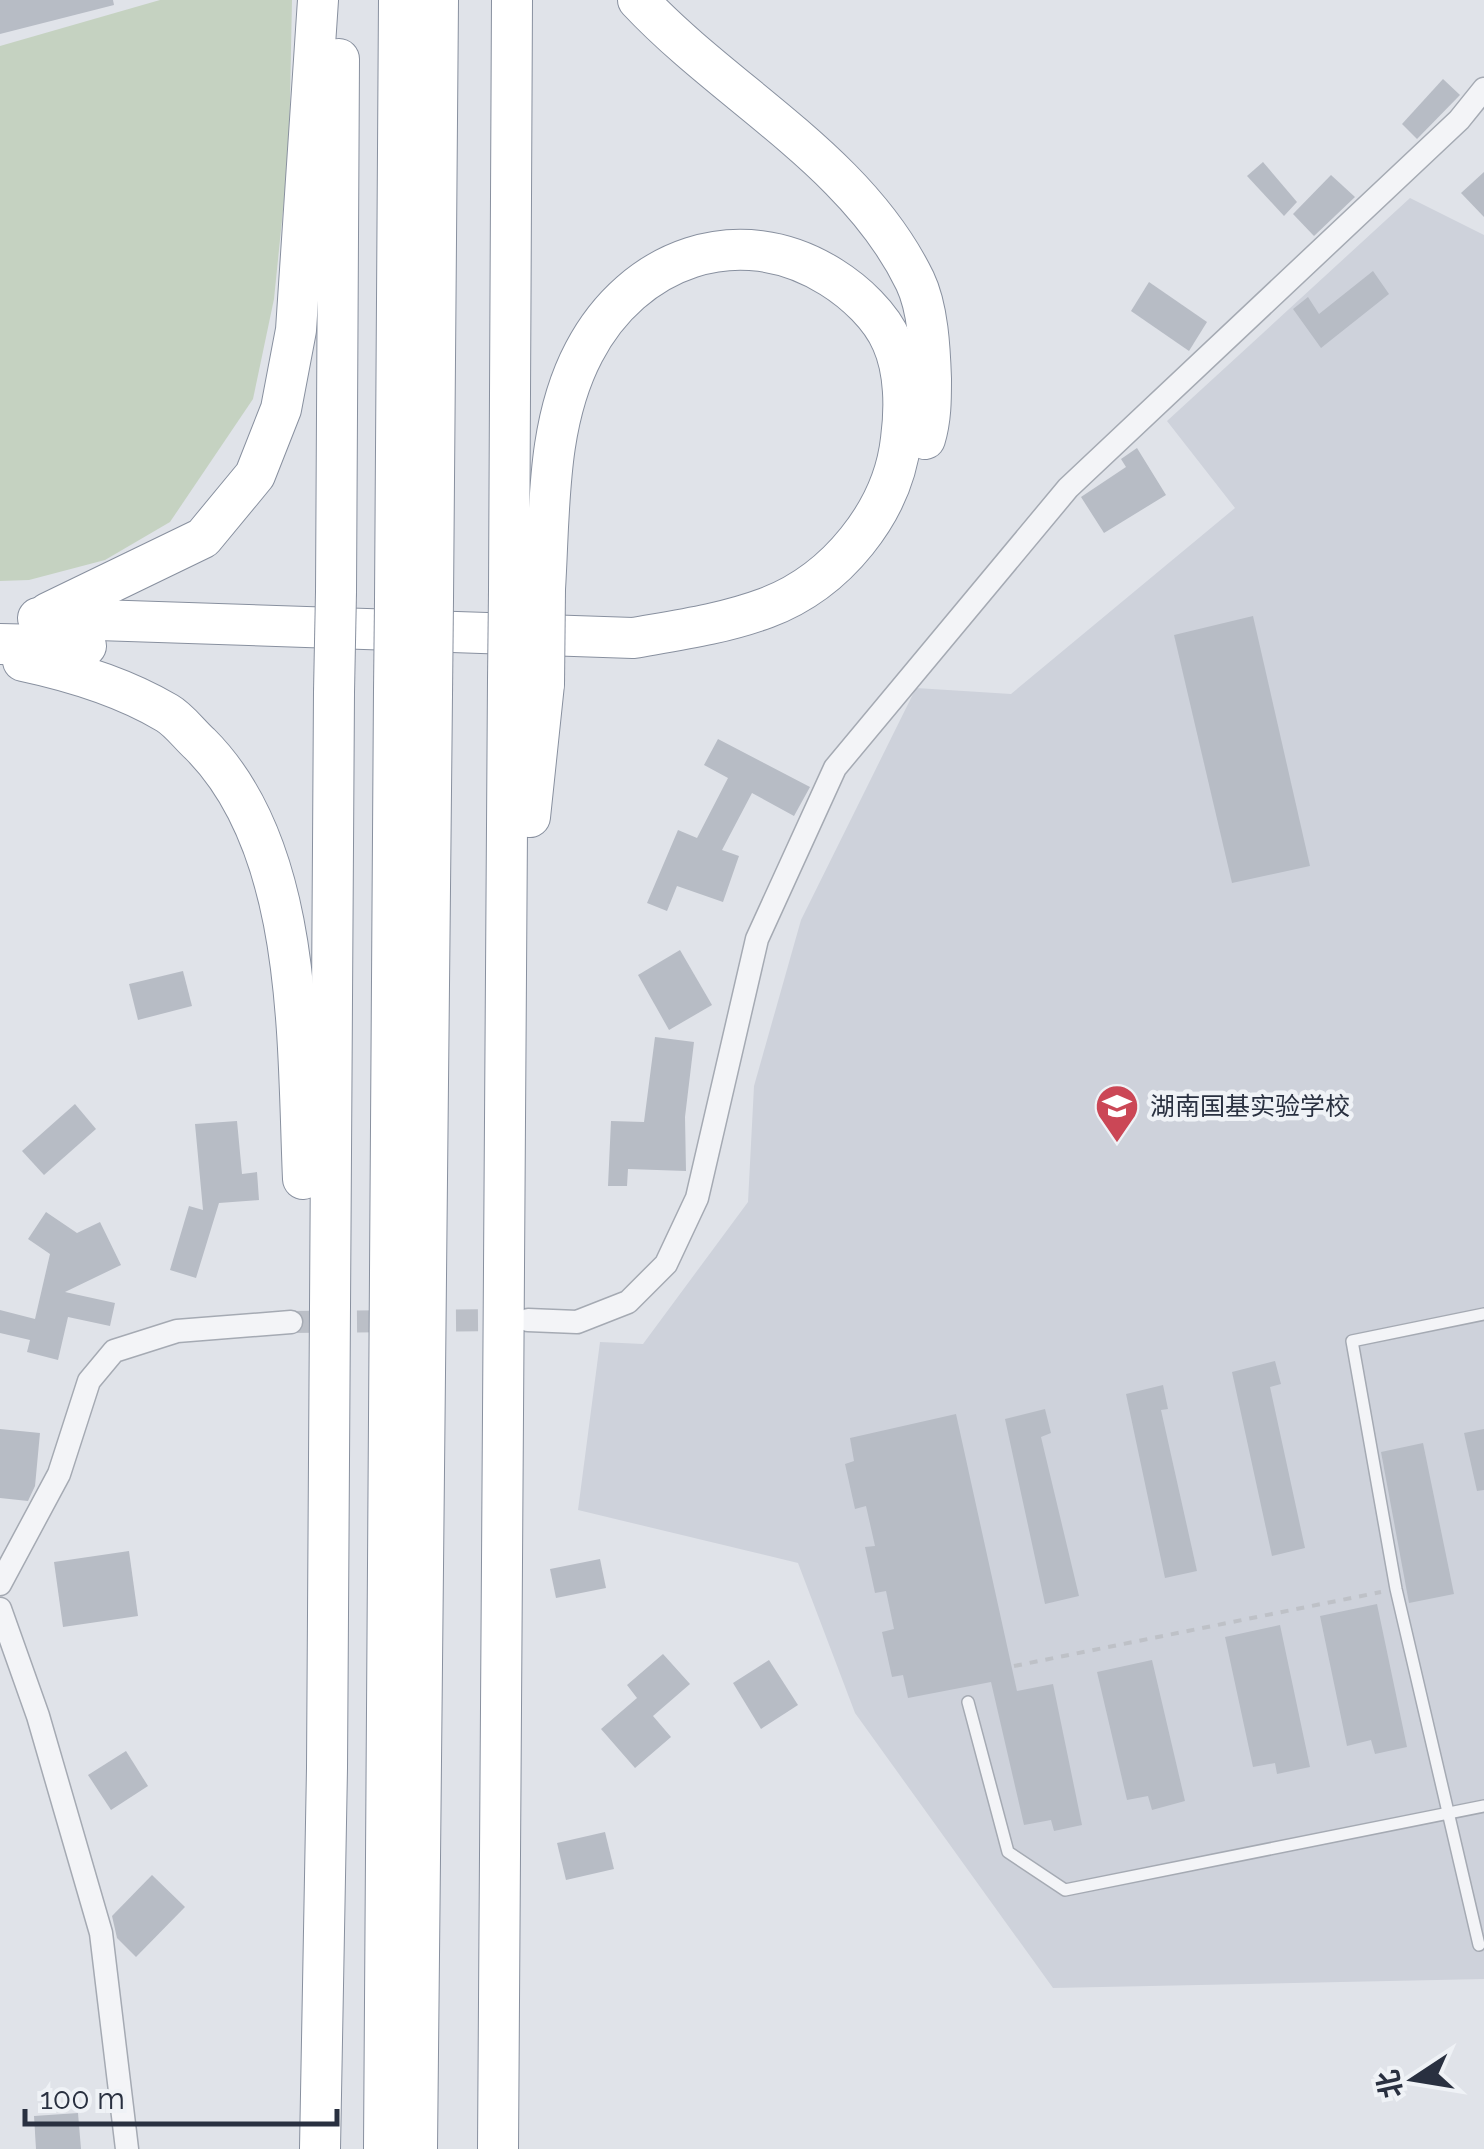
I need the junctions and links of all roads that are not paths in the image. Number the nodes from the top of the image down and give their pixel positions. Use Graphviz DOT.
graph roads {
  1 [pos="318,0"];
  2 [pos="340,0"];
  3 [pos="399,0"];
  4 [pos="438,0"];
  5 [pos="512,0"];
  6 [pos="638,0"];
  7 [pos="1484,89"];
  8 [pos="527,590"];
  9 [pos="414,600"];
  10 [pos="19,620"];
  11 [pos="0,644"];
  12 [pos="0,656"];
  13 [pos="413,692"];
  14 [pos="1484,1314"];
  15 [pos="528,1320"];
  16 [pos="290,1322"];
  17 [pos="0,1584"];
  18 [pos="0,1609"];
  19 [pos="968,1702"];
  20 [pos="328,1768"];
  21 [pos="1484,1806"];
  22 [pos="1449,1814"];
  23 [pos="1479,1946"];
  24 [pos="128,2149"];
  25 [pos="320,2149"];
  26 [pos="384,2149"];
  27 [pos="417,2149"];
  28 [pos="498,2149"];
  1 -- 10 [label="highway"];
  2 -- 20 [label="highway, bridge"];
  3 -- 9 [label="highway"];
  4 -- 9 [label="highway"];
  5 -- 8 [label="highway"];
  6 -- 11 [label="highway"];
  7 -- 15 [label="street"];
  8 -- 10 [label="highway"];
  8 -- 28 [label="highway, bridge"];
  9 -- 13 [label="highway, bridge"];
  12 -- 20 [label="highway"];
  13 -- 26 [label="highway"];
  13 -- 27 [label="highway"];
  14 -- 22 [label="lane"];
  16 -- 17 [label="street"];
  18 -- 24 [label="street"];
  19 -- 22 [label="lane"];
  20 -- 25 [label="highway"];
  21 -- 22 [label="lane"];
  22 -- 23 [label="lane"];
}
